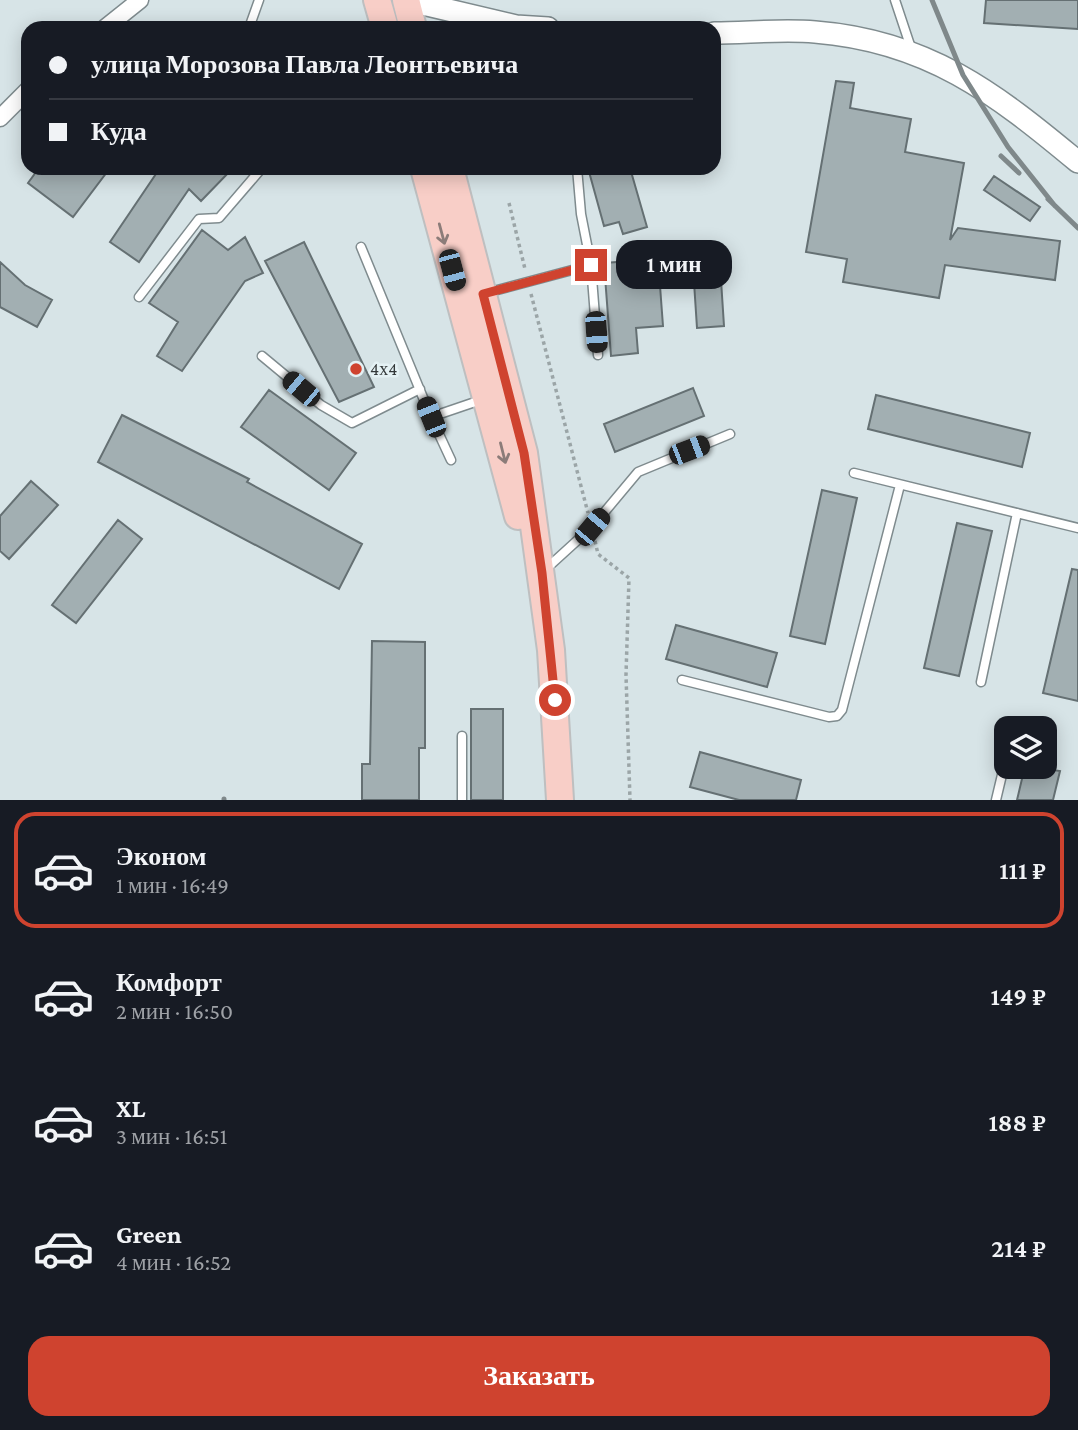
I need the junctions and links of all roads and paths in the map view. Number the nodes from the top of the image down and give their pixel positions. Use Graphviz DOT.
graph roads {
  1 [pos="140,0"];
  2 [pos="260,0"];
  3 [pos="377,0"];
  4 [pos="406,0"];
  5 [pos="895,0"];
  6 [pos="114,21"];
  7 [pos="252,21"];
  8 [pos="383,21"];
  9 [pos="411,21"];
  10 [pos="488,21"];
  11 [pos="721,33"];
  12 [pos="912,51"];
  13 [pos="21,97"];
  14 [pos="0,118"];
  15 [pos="1078,162"];
  16 [pos="256,175"];
  17 [pos="426,175"];
  18 [pos="452,175"];
  19 [pos="578,175"];
  20 [pos="509,204"];
  21 [pos="361,247"];
  22 [pos="591,265"];
  23 [pos="528,281"];
  24 [pos="483,294"];
  25 [pos="139,297"];
  26 [pos="598,355"];
  27 [pos="262,356"];
  28 [pos="420,389"];
  29 [pos="488,397"];
  30 [pos="431,417"];
  31 [pos="730,434"];
  32 [pos="451,460"];
  33 [pos="854,473"];
  34 [pos="900,485"];
  35 [pos="1017,513"];
  36 [pos="592,527"];
  37 [pos="1078,528"];
  38 [pos="542,573"];
  39 [pos="682,680"];
  40 [pos="981,682"];
  41 [pos="462,736"];
  42 [pos="1001,779"];
  43 [pos="462,800"];
  44 [pos="560,800"];
  45 [pos="630,800"];
  46 [pos="996,800"];
  1 -- 6 [label="street"];
  2 -- 7 [label="lane"];
  3 -- 8 [label="main road"];
  4 -- 9 [label="main road"];
  4 -- 10 [label="street"];
  5 -- 12 [label="lane"];
  11 -- 12 [label="street"];
  12 -- 15 [label="street"];
  13 -- 14 [label="street"];
  16 -- 25 [label="lane"];
  17 -- 29 [label="main road, one-way"];
  18 -- 24 [label="main road"];
  19 -- 22 [label="lane"];
  20 -- 23 [label="path"];
  21 -- 28 [label="lane"];
  22 -- 23 [label="lane"];
  22 -- 26 [label="lane"];
  23 -- 24 [label="lane"];
  23 -- 36 [label="path"];
  24 -- 38 [label="main road"];
  27 -- 28 [label="lane"];
  28 -- 30 [label="lane"];
  29 -- 30 [label="lane"];
  29 -- 38 [label="main road, one-way"];
  30 -- 32 [label="lane"];
  31 -- 36 [label="lane"];
  33 -- 34 [label="lane"];
  34 -- 35 [label="lane"];
  34 -- 39 [label="lane"];
  35 -- 37 [label="lane"];
  35 -- 40 [label="lane"];
  36 -- 38 [label="lane"];
  36 -- 45 [label="path"];
  38 -- 44 [label="main road"];
  41 -- 43 [label="lane"];
  42 -- 46 [label="lane"];
}
